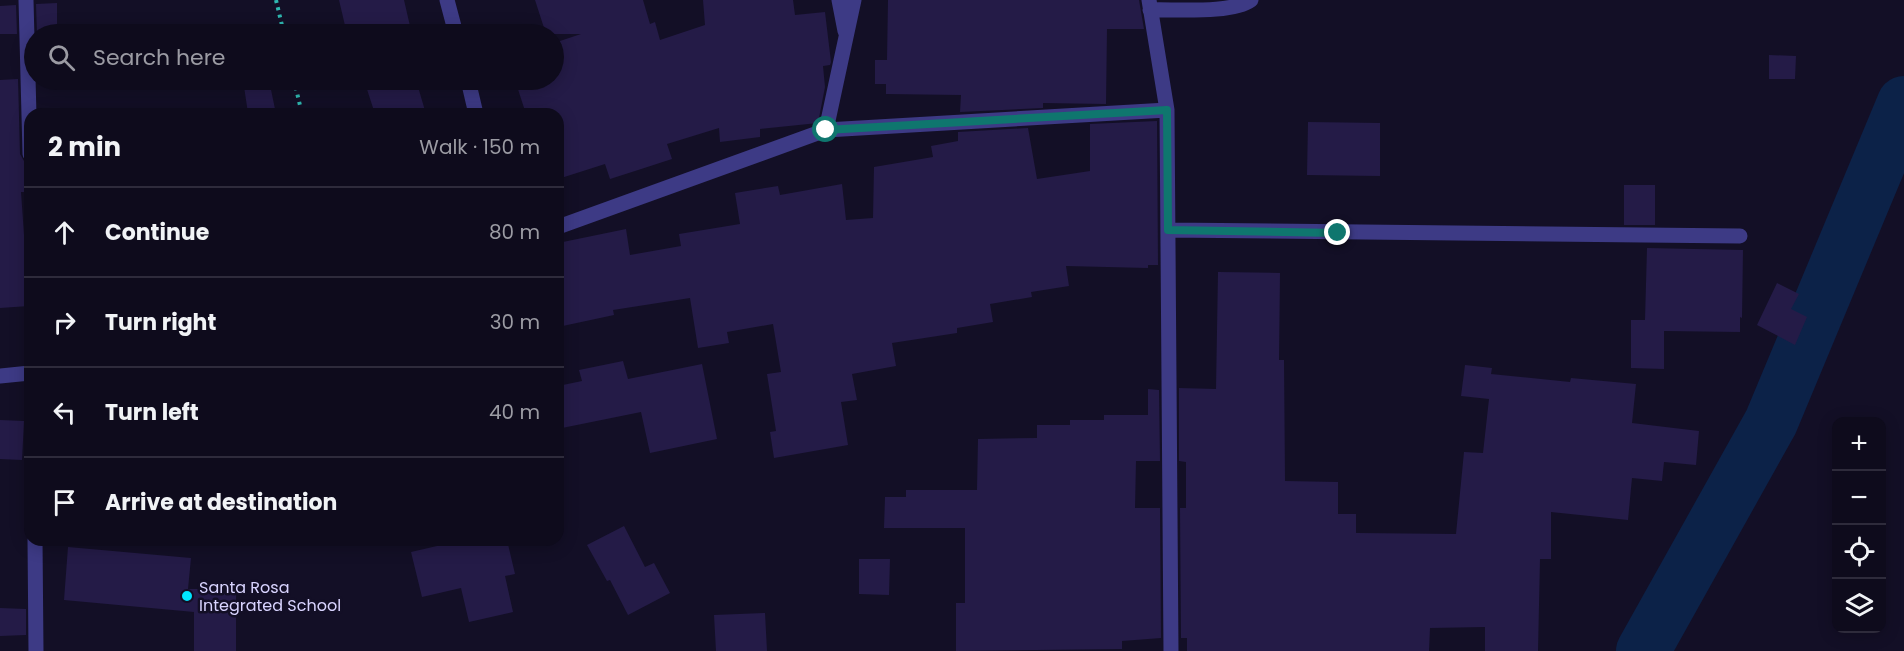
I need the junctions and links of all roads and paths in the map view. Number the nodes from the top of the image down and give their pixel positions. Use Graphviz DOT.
graph roads {
  1 [pos="26,0"];
  2 [pos="276,0"];
  3 [pos="447,0"];
  4 [pos="839,0"];
  5 [pos="854,0"];
  6 [pos="1251,0"];
  7 [pos="1149,5"];
  8 [pos="27,24"];
  9 [pos="282,24"];
  10 [pos="453,24"];
  11 [pos="846,40"];
  12 [pos="28,90"];
  13 [pos="296,90"];
  14 [pos="470,90"];
  15 [pos="29,108"];
  16 [pos="301,108"];
  17 [pos="475,108"];
  18 [pos="1167,110"];
  19 [pos="826,130"];
  20 [pos="564,225"];
  21 [pos="1168,230"];
  22 [pos="1740,236"];
  23 [pos="24,374"];
  24 [pos="0,376"];
  25 [pos="35,546"];
  26 [pos="36,651"];
  27 [pos="1171,651"];
  1 -- 8 [label="street"];
  2 -- 9 [label="path"];
  3 -- 10 [label="street"];
  4 -- 11 [label="street"];
  5 -- 11 [label="street"];
  6 -- 7 [label="street"];
  7 -- 18 [label="street"];
  11 -- 19 [label="street"];
  12 -- 15 [label="street"];
  13 -- 16 [label="path"];
  14 -- 17 [label="street"];
  18 -- 19 [label="street"];
  18 -- 21 [label="street"];
  19 -- 20 [label="street"];
  21 -- 22 [label="street"];
  21 -- 27 [label="street"];
  23 -- 24 [label="street"];
  25 -- 26 [label="street"];
}
